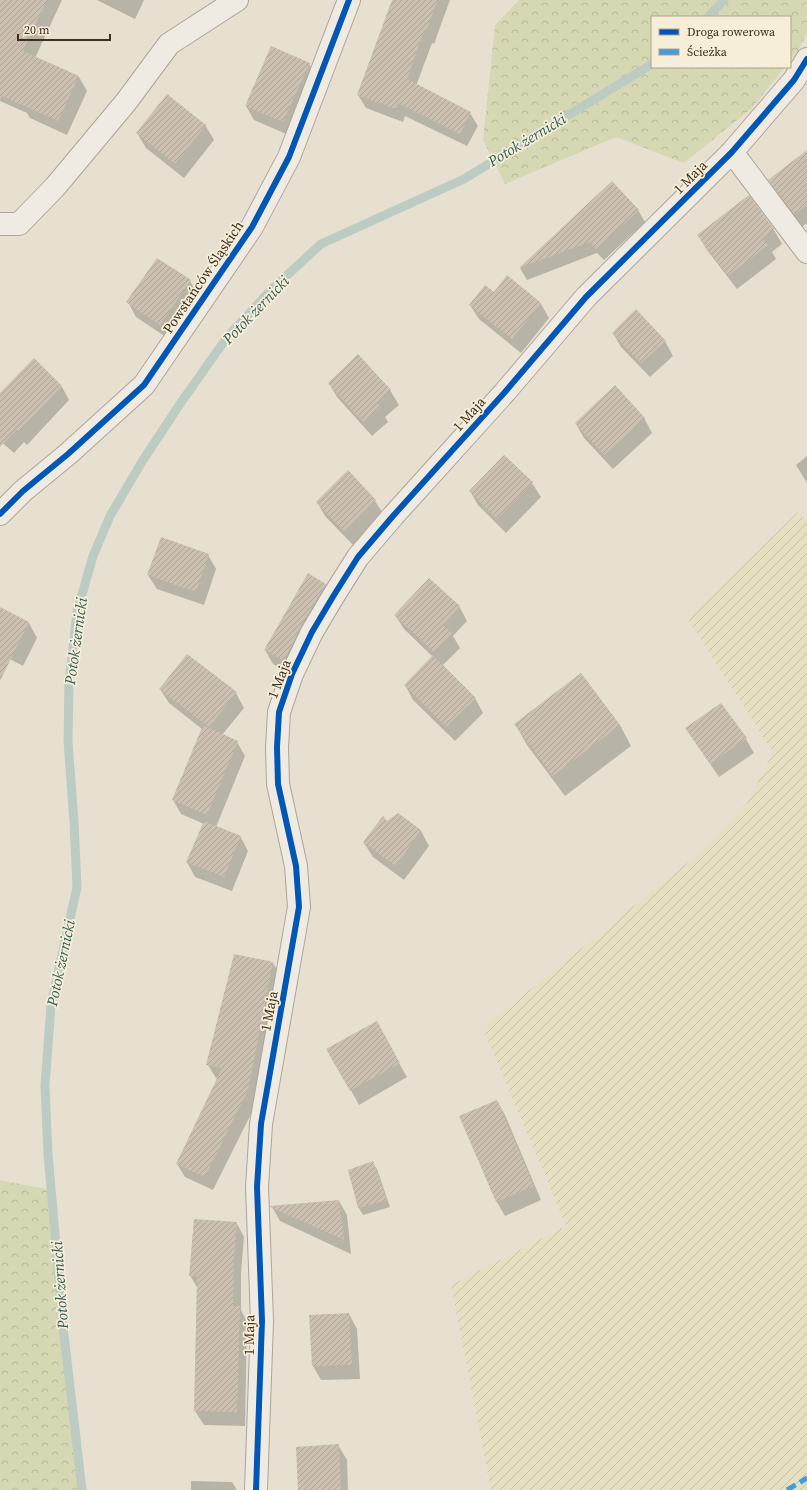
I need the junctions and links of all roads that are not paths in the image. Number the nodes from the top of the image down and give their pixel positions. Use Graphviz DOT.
graph roads {
  1 [pos="237,0"];
  2 [pos="349,0"];
  3 [pos="807,59"];
  4 [pos="732,152"];
  5 [pos="0,224"];
  6 [pos="807,252"];
  7 [pos="0,514"];
  8 [pos="256,1490"];
  1 -- 5 [label="street"];
  2 -- 7 [label="street, Powstańców Śląskich"];
  3 -- 4 [label="street, 1 Maja"];
  4 -- 6 [label="street"];
  4 -- 8 [label="street, 1 Maja"];
}
